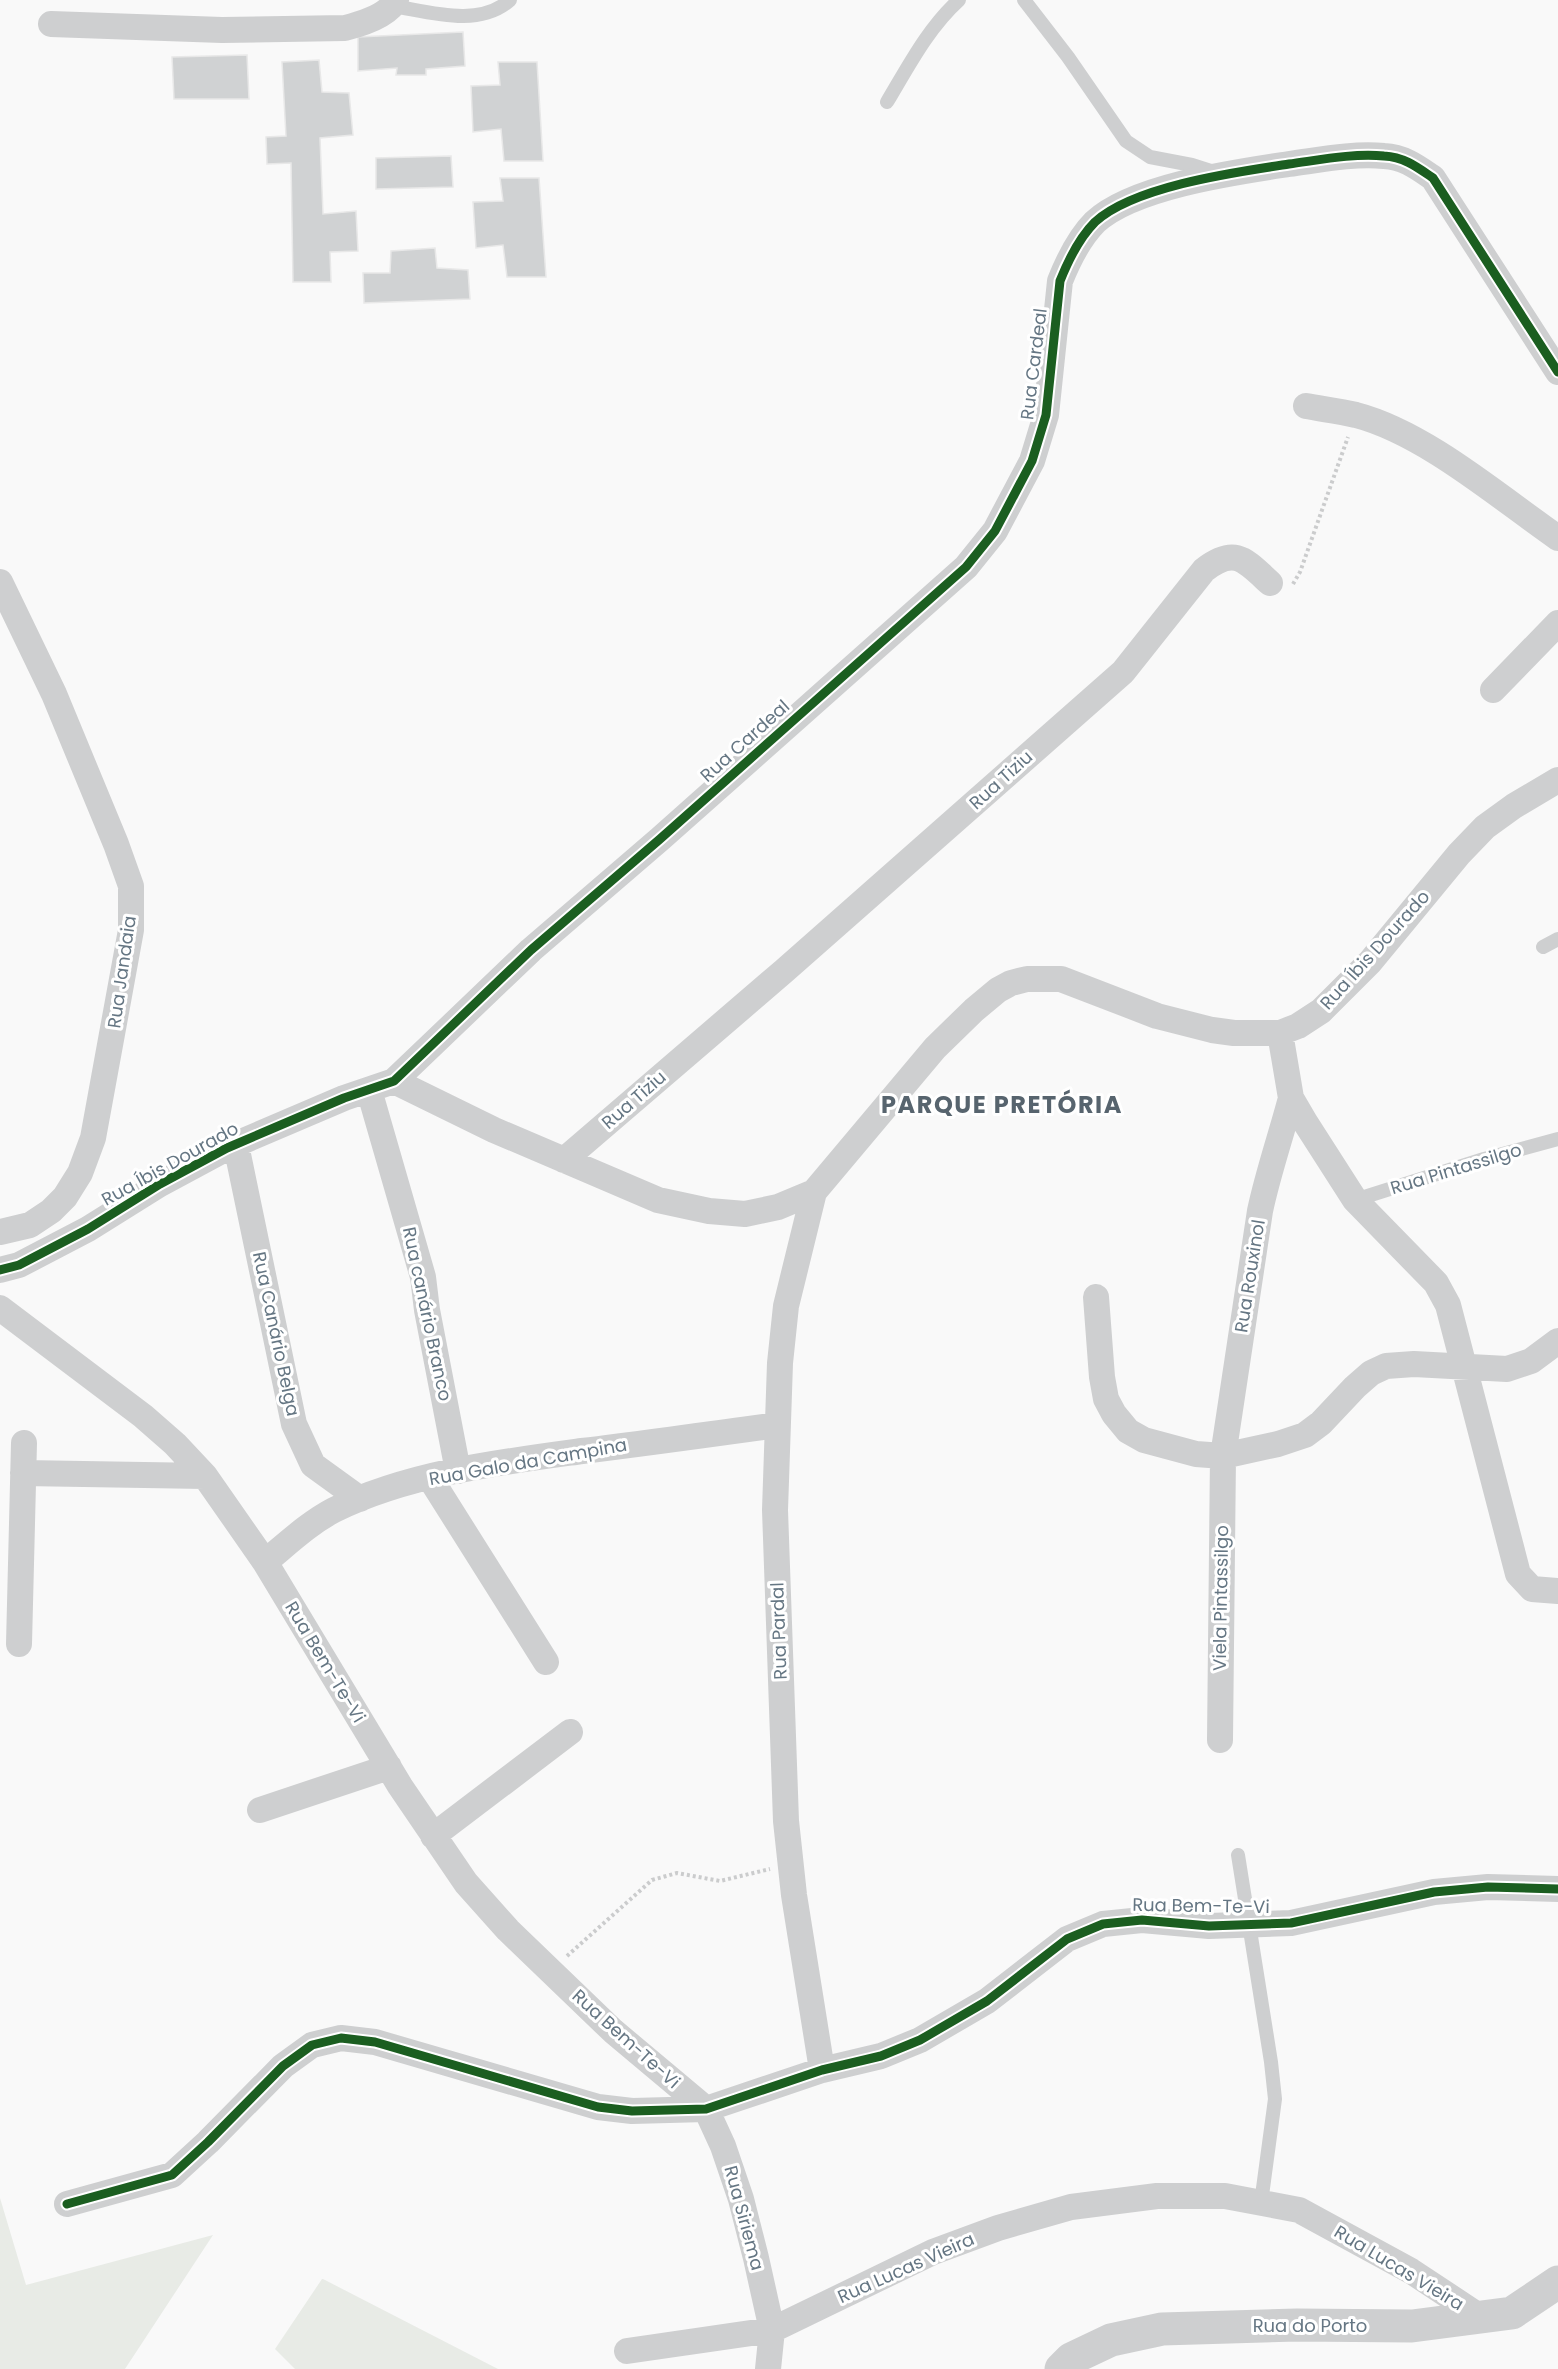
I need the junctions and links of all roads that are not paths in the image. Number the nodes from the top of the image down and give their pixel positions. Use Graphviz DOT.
graph roads {
  1 [pos="510,0"];
  2 [pos="959,0"];
  3 [pos="1024,0"];
  4 [pos="395,3"];
  5 [pos="51,24"];
  6 [pos="887,102"];
  7 [pos="1222,174"];
  8 [pos="1558,372"];
  9 [pos="1306,406"];
  10 [pos="1558,538"];
  11 [pos="0,582"];
  12 [pos="1270,583"];
  13 [pos="1558,623"];
  14 [pos="1493,690"];
  15 [pos="1558,780"];
  16 [pos="1558,939"];
  17 [pos="1543,947"];
  18 [pos="1280,1033"];
  19 [pos="394,1081"];
  20 [pos="369,1090"];
  21 [pos="1291,1098"];
  22 [pos="1558,1139"];
  23 [pos="236,1145"];
  24 [pos="564,1160"];
  25 [pos="814,1192"];
  26 [pos="1355,1200"];
  27 [pos="0,1232"];
  28 [pos="0,1270"];
  29 [pos="1096,1297"];
  30 [pos="0,1308"];
  31 [pos="1558,1341"];
  32 [pos="1463,1365"];
  33 [pos="777,1425"];
  34 [pos="24,1443"];
  35 [pos="1223,1456"];
  36 [pos="458,1471"];
  37 [pos="23,1473"];
  38 [pos="205,1476"];
  39 [pos="430,1478"];
  40 [pos="360,1499"];
  41 [pos="265,1562"];
  42 [pos="1558,1591"];
  43 [pos="19,1644"];
  44 [pos="546,1662"];
  45 [pos="570,1732"];
  46 [pos="1220,1740"];
  47 [pos="388,1767"];
  48 [pos="260,1810"];
  49 [pos="433,1836"];
  50 [pos="1238,1855"];
  51 [pos="1558,1889"];
  52 [pos="1249,1925"];
  53 [pos="822,2070"];
  54 [pos="706,2109"];
  55 [pos="1261,2203"];
  56 [pos="67,2204"];
  57 [pos="1558,2282"];
  58 [pos="1482,2318"];
  59 [pos="772,2330"];
  60 [pos="627,2351"];
  61 [pos="768,2369"];
  62 [pos="1061,2369"];
  1 -- 4 [label="lane"];
  2 -- 6 [label="lane"];
  3 -- 7 [label="lane"];
  4 -- 5 [label="street"];
  7 -- 8 [label="street, Rua Cardeal"];
  7 -- 19 [label="street, Rua Cardeal"];
  9 -- 10 [label="street"];
  11 -- 27 [label="street, Rua Jandaia"];
  12 -- 24 [label="street, Rua Tiziu"];
  13 -- 14 [label="street"];
  15 -- 18 [label="street, Rua Íbis Dourado"];
  16 -- 17 [label="lane"];
  18 -- 21 [label="street"];
  18 -- 25 [label="street, Rua Íbis Dourado"];
  19 -- 20 [label="street, Rua Íbis Dourado"];
  19 -- 24 [label="street, Rua Íbis Dourado"];
  20 -- 23 [label="street, Rua Íbis Dourado"];
  20 -- 36 [label="street, Rua canário Branco"];
  21 -- 26 [label="street"];
  21 -- 35 [label="street, Rua Rouxinol"];
  22 -- 26 [label="lane, Rua Pintassilgo"];
  23 -- 28 [label="street, Rua Íbis Dourado"];
  23 -- 40 [label="street, Rua Canário Belga"];
  24 -- 25 [label="street, Rua Íbis Dourado"];
  25 -- 33 [label="street, Rua Pardal"];
  26 -- 32 [label="street"];
  29 -- 35 [label="street"];
  30 -- 38 [label="street, Rua Bem-Te-Vi"];
  31 -- 32 [label="street"];
  32 -- 35 [label="street"];
  32 -- 42 [label="street"];
  33 -- 36 [label="street, Rua Galo da Campina"];
  33 -- 53 [label="street, Rua Pardal"];
  34 -- 37 [label="street"];
  35 -- 46 [label="street, Viela Pintassilgo"];
  36 -- 39 [label="street, Rua Galo da Campina"];
  37 -- 38 [label="street"];
  37 -- 43 [label="street"];
  38 -- 41 [label="street, Rua Bem-Te-Vi"];
  39 -- 40 [label="street, Rua Galo da Campina"];
  39 -- 44 [label="street"];
  40 -- 41 [label="street, Rua Galo da Campina"];
  41 -- 47 [label="street, Rua Bem-Te-Vi"];
  45 -- 49 [label="street"];
  47 -- 48 [label="street"];
  47 -- 49 [label="street, Rua Bem-Te-Vi"];
  49 -- 54 [label="street, Rua Bem-Te-Vi"];
  50 -- 52 [label="lane"];
  51 -- 52 [label="street, Rua Bem-Te-Vi"];
  52 -- 53 [label="street, Rua Bem-Te-Vi"];
  52 -- 55 [label="lane"];
  53 -- 54 [label="street, Rua Bem-Te-Vi"];
  54 -- 56 [label="street"];
  54 -- 59 [label="street, Rua Siriema"];
  55 -- 58 [label="street, Rua Lucas Vieira"];
  55 -- 59 [label="street, Rua Lucas Vieira"];
  57 -- 58 [label="street, Rua do Porto"];
  58 -- 62 [label="street, Rua do Porto"];
  59 -- 60 [label="street, Rua Lucas Vieira"];
  59 -- 61 [label="street, Rua Siriema"];
}
